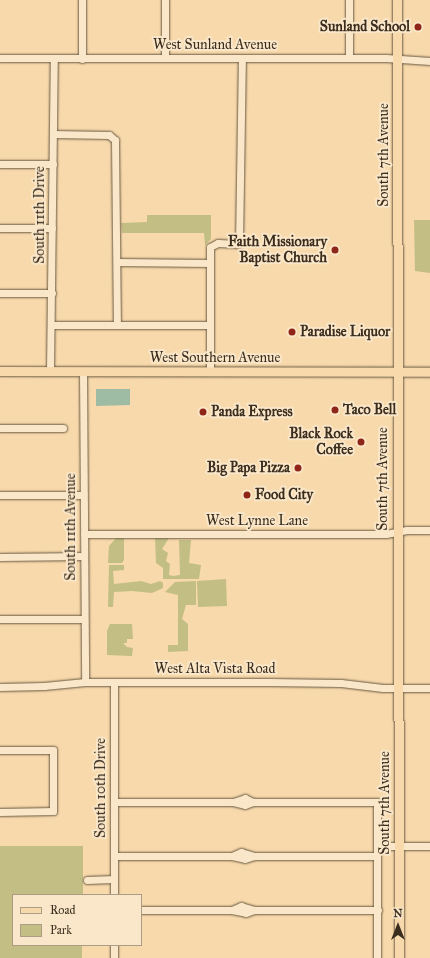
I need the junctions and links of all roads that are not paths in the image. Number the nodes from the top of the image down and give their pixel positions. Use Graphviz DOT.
graph roads {
  1 [pos="82,0"];
  2 [pos="165,0"];
  3 [pos="349,0"];
  4 [pos="397,0"];
  5 [pos="0,58"];
  6 [pos="54,58"];
  7 [pos="164,58"];
  8 [pos="242,58"];
  9 [pos="349,58"];
  10 [pos="82,59"];
  11 [pos="397,60"];
  12 [pos="430,61"];
  13 [pos="53,134"];
  14 [pos="0,164"];
  15 [pos="53,164"];
  16 [pos="0,228"];
  17 [pos="52,228"];
  18 [pos="117,262"];
  19 [pos="210,263"];
  20 [pos="0,293"];
  21 [pos="52,293"];
  22 [pos="52,325"];
  23 [pos="117,325"];
  24 [pos="210,325"];
  25 [pos="0,371"];
  26 [pos="50,371"];
  27 [pos="83,371"];
  28 [pos="210,372"];
  29 [pos="396,372"];
  30 [pos="430,372"];
  31 [pos="0,428"];
  32 [pos="63,428"];
  33 [pos="0,495"];
  34 [pos="83,495"];
  35 [pos="430,530"];
  36 [pos="397,533"];
  37 [pos="84,534"];
  38 [pos="84,556"];
  39 [pos="0,557"];
  40 [pos="0,619"];
  41 [pos="84,619"];
  42 [pos="85,682"];
  43 [pos="114,682"];
  44 [pos="0,687"];
  45 [pos="430,688"];
  46 [pos="398,689"];
  47 [pos="0,750"];
  48 [pos="114,802"];
  49 [pos="0,812"];
  50 [pos="377,846"];
  51 [pos="399,846"];
  52 [pos="430,846"];
  53 [pos="114,856"];
  54 [pos="378,856"];
  55 [pos="114,879"];
  56 [pos="87,880"];
  57 [pos="114,894"];
  58 [pos="142,910"];
  59 [pos="378,910"];
  60 [pos="114,946"];
  61 [pos="114,958"];
  62 [pos="377,958"];
  63 [pos="399,958"];
  1 -- 10 [label="street"];
  2 -- 7 [label="street"];
  3 -- 9 [label="street"];
  4 -- 11 [label="main road, South 7th Avenue"];
  5 -- 6 [label="street, West Sunland Avenue"];
  6 -- 10 [label="street, West Sunland Avenue"];
  6 -- 13 [label="street, South 11th Drive"];
  7 -- 8 [label="street, West Sunland Avenue"];
  7 -- 10 [label="street, West Sunland Avenue"];
  8 -- 9 [label="street, West Sunland Avenue"];
  8 -- 19 [label="street"];
  9 -- 11 [label="street, West Sunland Avenue"];
  11 -- 12 [label="street, West Sunland Avenue"];
  11 -- 29 [label="main road, South 7th Avenue"];
  13 -- 15 [label="street, South 11th Drive"];
  13 -- 18 [label="street"];
  14 -- 15 [label="street"];
  15 -- 17 [label="street, South 11th Drive"];
  16 -- 17 [label="street"];
  17 -- 21 [label="street, South 11th Drive"];
  18 -- 19 [label="street"];
  18 -- 23 [label="street"];
  19 -- 24 [label="street"];
  20 -- 21 [label="street"];
  21 -- 22 [label="street, South 11th Drive"];
  22 -- 23 [label="street"];
  22 -- 26 [label="street, South 11th Drive"];
  23 -- 24 [label="street"];
  24 -- 28 [label="street"];
  25 -- 26 [label="main road, West Southern Avenue"];
  26 -- 27 [label="main road, West Southern Avenue"];
  27 -- 28 [label="main road, West Southern Avenue"];
  27 -- 34 [label="street, South 11th Avenue"];
  28 -- 29 [label="main road, West Southern Avenue"];
  29 -- 30 [label="main road, West Southern Avenue"];
  29 -- 36 [label="main road, South 7th Avenue"];
  31 -- 32 [label="street"];
  33 -- 34 [label="street"];
  34 -- 37 [label="street, South 11th Avenue"];
  35 -- 36 [label="street, West Lynne Lane"];
  36 -- 37 [label="street, West Lynne Lane"];
  36 -- 46 [label="main road, South 7th Avenue"];
  37 -- 38 [label="street, South 11th Avenue"];
  38 -- 39 [label="street"];
  38 -- 41 [label="street, South 11th Avenue"];
  40 -- 41 [label="street"];
  41 -- 42 [label="street, South 11th Avenue"];
  42 -- 43 [label="street, West Alta Vista Road"];
  42 -- 44 [label="street, West Alta Vista Road"];
  43 -- 46 [label="street, West Alta Vista Road"];
  43 -- 48 [label="street, South 10th Drive"];
  45 -- 46 [label="street, West Alta Vista Road"];
  46 -- 51 [label="main road, South 7th Avenue"];
  47 -- 49 [label="street"];
  48 -- 50 [label="street"];
  48 -- 53 [label="street, South 10th Drive"];
  50 -- 51 [label="street"];
  50 -- 54 [label="street"];
  51 -- 52 [label="street"];
  51 -- 63 [label="main road, South 7th Avenue"];
  53 -- 54 [label="street"];
  53 -- 55 [label="street, South 10th Drive"];
  54 -- 59 [label="street"];
  55 -- 56 [label="street"];
  55 -- 57 [label="street, South 10th Drive"];
  58 -- 59 [label="street"];
  59 -- 62 [label="street"];
  60 -- 61 [label="street"];
}
